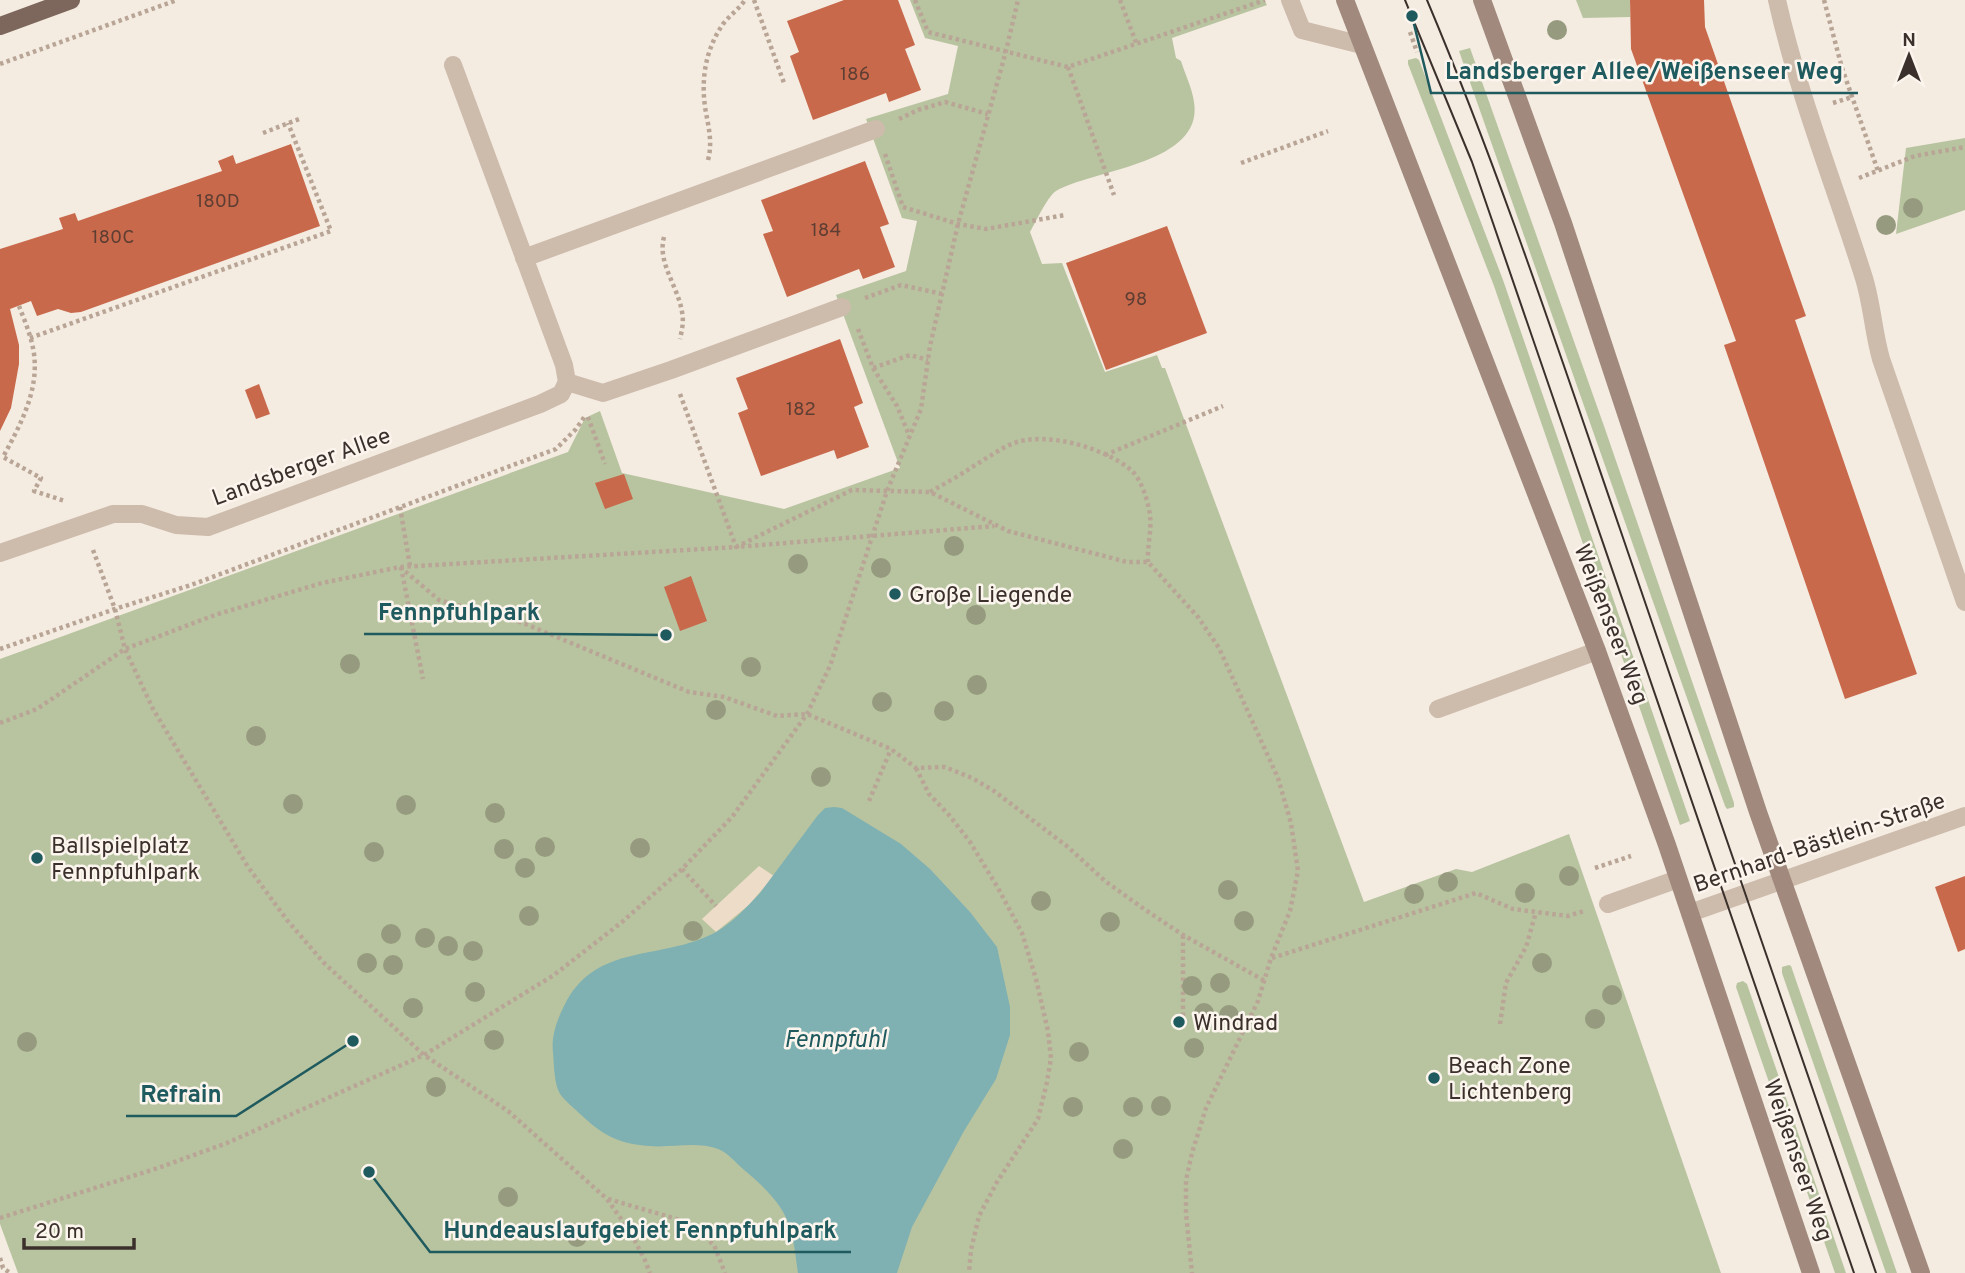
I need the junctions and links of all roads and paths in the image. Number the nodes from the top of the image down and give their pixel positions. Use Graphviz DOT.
graph roads {
  1 [pos="71,0"];
  2 [pos="177,0"];
  3 [pos="745,0"];
  4 [pos="754,0"];
  5 [pos="915,0"];
  6 [pos="1018,0"];
  7 [pos="1121,0"];
  8 [pos="1266,0"];
  9 [pos="1290,0"];
  10 [pos="1345,0"];
  11 [pos="1482,0"];
  12 [pos="1777,0"];
  13 [pos="1824,0"];
  14 [pos="0,26"];
  15 [pos="1410,32"];
  16 [pos="1137,45"];
  17 [pos="1362,45"];
  18 [pos="1006,51"];
  19 [pos="1417,52"];
  20 [pos="0,64"];
  21 [pos="453,65"];
  22 [pos="1068,67"];
  23 [pos="784,83"];
  24 [pos="988,114"];
  25 [pos="302,118"];
  26 [pos="288,123"];
  27 [pos="876,129"];
  28 [pos="1328,131"];
  29 [pos="263,133"];
  30 [pos="1965,147"];
  31 [pos="1241,163"];
  32 [pos="1878,171"];
  33 [pos="1834,187"];
  34 [pos="1114,195"];
  35 [pos="683,198"];
  36 [pos="1065,215"];
  37 [pos="958,224"];
  38 [pos="524,258"];
  39 [pos="942,294"];
  40 [pos="19,306"];
  41 [pos="846,306"];
  42 [pos="30,338"];
  43 [pos="928,360"];
  44 [pos="873,368"];
  45 [pos="671,370"];
  46 [pos="567,382"];
  47 [pos="1223,406"];
  48 [pos="910,436"];
  49 [pos="1105,454"];
  50 [pos="1,456"];
  51 [pos="604,464"];
  52 [pos="887,491"];
  53 [pos="930,492"];
  54 [pos="400,507"];
  55 [pos="81,524"];
  56 [pos="997,526"];
  57 [pos="872,537"];
  58 [pos="736,547"];
  59 [pos="0,553"];
  60 [pos="1148,562"];
  61 [pos="400,566"];
  62 [pos="410,566"];
  63 [pos="1965,602"];
  64 [pos="115,609"];
  65 [pos="0,649"];
  66 [pos="125,649"];
  67 [pos="1597,651"];
  68 [pos="423,678"];
  69 [pos="1438,709"];
  70 [pos="807,714"];
  71 [pos="0,723"];
  72 [pos="891,749"];
  73 [pos="916,768"];
  74 [pos="869,801"];
  75 [pos="1965,816"];
  76 [pos="1631,856"];
  77 [pos="1595,868"];
  78 [pos="682,869"];
  79 [pos="1678,879"];
  80 [pos="1782,880"];
  81 [pos="1608,904"];
  82 [pos="716,906"];
  83 [pos="1536,912"];
  84 [pos="1690,913"];
  85 [pos="1183,934"];
  86 [pos="1271,958"];
  87 [pos="1265,981"];
  88 [pos="1182,1023"];
  89 [pos="1500,1024"];
  90 [pos="424,1055"];
  91 [pos="607,1199"];
  92 [pos="0,1218"];
  93 [pos="0,1258"];
  94 [pos="10,1273"];
  95 [pos="650,1273"];
  96 [pos="725,1273"];
  97 [pos="969,1273"];
  98 [pos="1192,1273"];
  99 [pos="1811,1273"];
  100 [pos="1921,1273"];
  1 -- 14 [label="main road"];
  2 -- 20 [label="path"];
  3 -- 35 [label="path"];
  4 -- 23 [label="path"];
  5 -- 18 [label="path"];
  6 -- 18 [label="path"];
  7 -- 16 [label="path"];
  8 -- 16 [label="path"];
  9 -- 17 [label="street"];
  10 -- 17 [label="main road, Weißenseer Weg"];
  11 -- 80 [label="main road"];
  12 -- 33 [label="street"];
  13 -- 32 [label="path"];
  15 -- 19 [label="path"];
  16 -- 22 [label="path"];
  17 -- 67 [label="main road, Weißenseer Weg"];
  18 -- 22 [label="path"];
  18 -- 24 [label="path"];
  21 -- 38 [label="street"];
  22 -- 34 [label="path"];
  24 -- 27 [label="path"];
  24 -- 37 [label="path"];
  25 -- 26 [label="path"];
  26 -- 29 [label="path"];
  26 -- 42 [label="path"];
  27 -- 35 [label="street"];
  27 -- 37 [label="path"];
  28 -- 31 [label="path"];
  30 -- 32 [label="path"];
  32 -- 33 [label="path"];
  33 -- 63 [label="street"];
  35 -- 38 [label="street"];
  35 -- 45 [label="path"];
  36 -- 37 [label="path"];
  37 -- 39 [label="path"];
  38 -- 46 [label="street"];
  39 -- 41 [label="path"];
  39 -- 43 [label="path"];
  40 -- 42 [label="path"];
  41 -- 44 [label="path"];
  41 -- 45 [label="street"];
  42 -- 50 [label="path"];
  43 -- 44 [label="path"];
  43 -- 48 [label="path"];
  44 -- 48 [label="path"];
  45 -- 46 [label="street"];
  45 -- 58 [label="path"];
  46 -- 55 [label="street, Landsberger Allee"];
  47 -- 49 [label="path"];
  48 -- 52 [label="path"];
  49 -- 53 [label="path"];
  49 -- 60 [label="path"];
  50 -- 55 [label="path"];
  51 -- 54 [label="path"];
  52 -- 53 [label="path"];
  52 -- 57 [label="path"];
  52 -- 58 [label="path"];
  53 -- 56 [label="path"];
  54 -- 62 [label="path"];
  54 -- 64 [label="path"];
  55 -- 59 [label="street, Landsberger Allee"];
  55 -- 64 [label="path"];
  56 -- 57 [label="path"];
  56 -- 60 [label="path"];
  57 -- 58 [label="path"];
  57 -- 70 [label="path"];
  58 -- 62 [label="path"];
  60 -- 86 [label="path"];
  61 -- 62 [label="path"];
  61 -- 66 [label="path"];
  61 -- 68 [label="path"];
  61 -- 70 [label="path"];
  64 -- 65 [label="path"];
  64 -- 66 [label="path"];
  66 -- 71 [label="path"];
  66 -- 90 [label="path"];
  67 -- 69 [label="street"];
  67 -- 79 [label="main road, Weißenseer Weg"];
  70 -- 72 [label="path"];
  70 -- 78 [label="path"];
  72 -- 73 [label="path"];
  72 -- 74 [label="path"];
  73 -- 85 [label="path"];
  73 -- 97 [label="path"];
  75 -- 80 [label="street, Bernhard-Bästlein-Straße"];
  76 -- 77 [label="path"];
  78 -- 82 [label="path"];
  78 -- 90 [label="path"];
  79 -- 81 [label="street"];
  79 -- 84 [label="main road, Weißenseer Weg"];
  80 -- 84 [label="street, Bernhard-Bästlein-Straße"];
  80 -- 100 [label="main road"];
  81 -- 83 [label="path"];
  83 -- 86 [label="path"];
  83 -- 89 [label="path"];
  84 -- 99 [label="main road, Weißenseer Weg"];
  85 -- 87 [label="path"];
  85 -- 88 [label="path"];
  86 -- 87 [label="path"];
  87 -- 98 [label="path"];
  90 -- 91 [label="path"];
  90 -- 92 [label="path"];
  91 -- 95 [label="path"];
  91 -- 96 [label="path"];
  93 -- 94 [label="path"];
}
